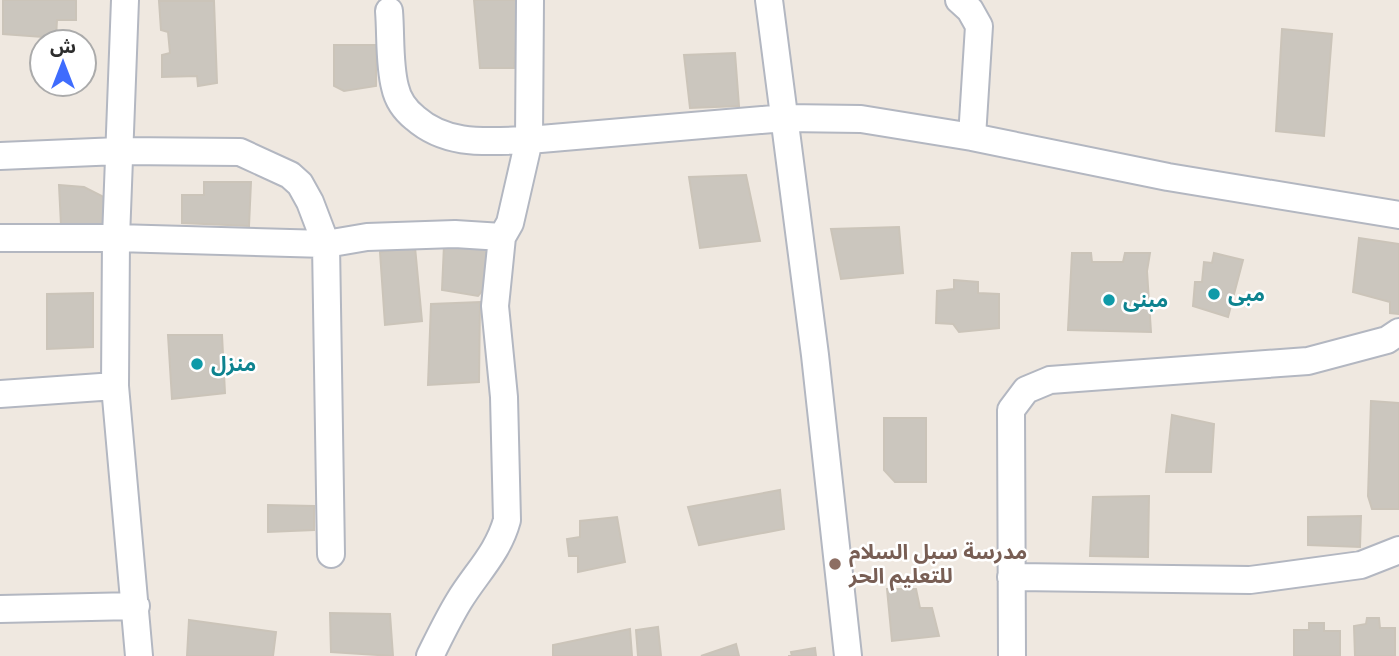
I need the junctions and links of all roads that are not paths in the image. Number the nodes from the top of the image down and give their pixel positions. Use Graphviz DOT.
graph roads {
  1 [pos="125,0"];
  2 [pos="530,0"];
  3 [pos="769,0"];
  4 [pos="959,0"];
  5 [pos="389,11"];
  6 [pos="785,118"];
  7 [pos="972,137"];
  8 [pos="529,140"];
  9 [pos="119,151"];
  10 [pos="0,156"];
  11 [pos="1399,215"];
  12 [pos="502,237"];
  13 [pos="0,238"];
  14 [pos="116,238"];
  15 [pos="326,244"];
  16 [pos="1399,332"];
  17 [pos="115,386"];
  18 [pos="0,394"];
  19 [pos="1399,550"];
  20 [pos="331,554"];
  21 [pos="1011,577"];
  22 [pos="136,606"];
  23 [pos="0,609"];
  24 [pos="139,656"];
  25 [pos="430,656"];
  26 [pos="848,656"];
  27 [pos="1012,656"];
  1 -- 9 [label="street"];
  2 -- 8 [label="street"];
  3 -- 6 [label="street"];
  4 -- 7 [label="street"];
  5 -- 8 [label="street"];
  6 -- 7 [label="street"];
  6 -- 8 [label="street"];
  6 -- 26 [label="street"];
  7 -- 11 [label="street"];
  8 -- 12 [label="street"];
  9 -- 10 [label="street"];
  9 -- 14 [label="street"];
  9 -- 15 [label="street"];
  12 -- 15 [label="street"];
  12 -- 25 [label="street"];
  13 -- 14 [label="street"];
  14 -- 15 [label="street"];
  14 -- 17 [label="street"];
  15 -- 20 [label="street"];
  16 -- 21 [label="street"];
  17 -- 18 [label="street"];
  17 -- 22 [label="street"];
  19 -- 21 [label="street"];
  21 -- 27 [label="street"];
  22 -- 23 [label="street"];
  22 -- 24 [label="street"];
}
